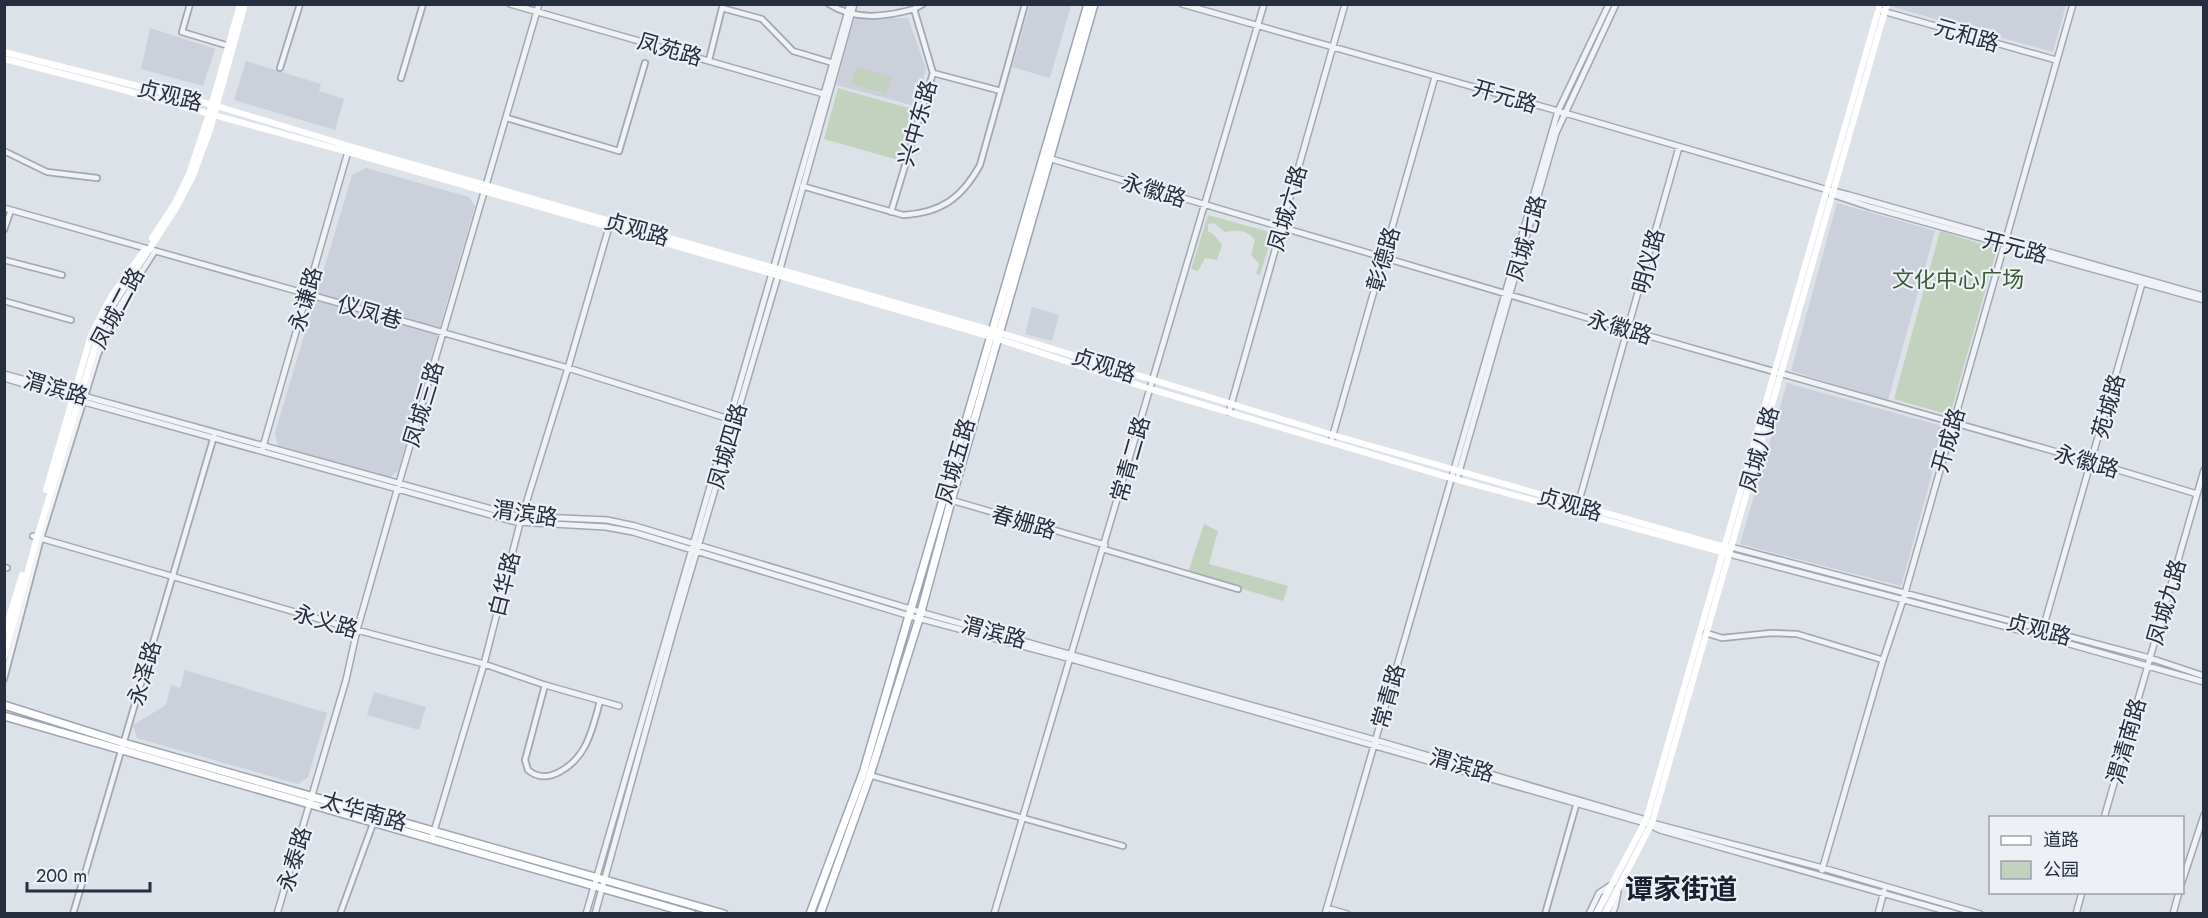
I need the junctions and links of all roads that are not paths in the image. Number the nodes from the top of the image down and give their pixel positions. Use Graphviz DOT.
graph roads {
  1 [pos="190,4"];
  2 [pos="240,4"];
  3 [pos="245,4"];
  4 [pos="300,4"];
  5 [pos="423,4"];
  6 [pos="510,4"];
  7 [pos="828,4"];
  8 [pos="852,4"];
  9 [pos="923,4"];
  10 [pos="1025,4"];
  11 [pos="1088,4"];
  12 [pos="1094,4"];
  13 [pos="1182,4"];
  14 [pos="1264,4"];
  15 [pos="1345,4"];
  16 [pos="1609,4"];
  17 [pos="1616,4"];
  18 [pos="2073,4"];
  19 [pos="723,6"];
  20 [pos="538,8"];
  21 [pos="1882,8"];
  22 [pos="914,9"];
  23 [pos="849,13"];
  24 [pos="1258,26"];
  25 [pos="229,46"];
  26 [pos="1332,48"];
  27 [pos="4,52"];
  28 [pos="4,59"];
  29 [pos="709,60"];
  30 [pos="2056,60"];
  31 [pos="645,63"];
  32 [pos="833,63"];
  33 [pos="280,68"];
  34 [pos="933,73"];
  35 [pos="1436,77"];
  36 [pos="401,78"];
  37 [pos="1001,91"];
  38 [pos="827,94"];
  39 [pos="214,106"];
  40 [pos="1561,112"];
  41 [pos="212,115"];
  42 [pos="507,118"];
  43 [pos="1679,147"];
  44 [pos="349,149"];
  45 [pos="4,151"];
  46 [pos="1046,158"];
  47 [pos="97,178"];
  48 [pos="802,186"];
  49 [pos="485,188"];
  50 [pos="1832,192"];
  51 [pos="1205,206"];
  52 [pos="8,209"];
  53 [pos="891,212"];
  54 [pos="609,227"];
  55 [pos="1282,228"];
  56 [pos="4,230"];
  57 [pos="2005,241"];
  58 [pos="150,250"];
  59 [pos="1384,257"];
  60 [pos="4,260"];
  61 [pos="775,272"];
  62 [pos="62,275"];
  63 [pos="2143,281"];
  64 [pos="1508,293"];
  65 [pos="306,294"];
  66 [pos="2204,298"];
  67 [pos="4,301"];
  68 [pos="71,320"];
  69 [pos="1628,330"];
  70 [pos="444,333"];
  71 [pos="996,335"];
  72 [pos="568,368"];
  73 [pos="1778,372"];
  74 [pos="4,376"];
  75 [pos="1153,381"];
  76 [pos="1150,388"];
  77 [pos="79,397"];
  78 [pos="1230,408"];
  79 [pos="731,420"];
  80 [pos="1953,422"];
  81 [pos="214,436"];
  82 [pos="1332,438"];
  83 [pos="262,449"];
  84 [pos="2092,462"];
  85 [pos="2204,470"];
  86 [pos="1457,471"];
  87 [pos="1454,479"];
  88 [pos="398,486"];
  89 [pos="2197,494"];
  90 [pos="948,499"];
  91 [pos="1576,509"];
  92 [pos="521,520"];
  93 [pos="37,537"];
  94 [pos="1104,547"];
  95 [pos="696,548"];
  96 [pos="1727,550"];
  97 [pos="172,575"];
  98 [pos="1238,589"];
  99 [pos="1904,597"];
  100 [pos="911,613"];
  101 [pos="920,615"];
  102 [pos="357,630"];
  103 [pos="1703,632"];
  104 [pos="2042,633"];
  105 [pos="4,634"];
  106 [pos="1072,656"];
  107 [pos="4,658"];
  108 [pos="2150,658"];
  109 [pos="1883,660"];
  110 [pos="484,664"];
  111 [pos="2148,665"];
  112 [pos="2204,676"];
  113 [pos="4,679"];
  114 [pos="2204,682"];
  115 [pos="545,685"];
  116 [pos="600,701"];
  117 [pos="4,705"];
  118 [pos="619,706"];
  119 [pos="4,716"];
  120 [pos="1374,743"];
  121 [pos="123,746"];
  122 [pos="867,774"];
  123 [pos="311,800"];
  124 [pos="1577,802"];
  125 [pos="2204,815"];
  126 [pos="2105,816"];
  127 [pos="1022,818"];
  128 [pos="374,821"];
  129 [pos="1648,823"];
  130 [pos="2201,830"];
  131 [pos="433,834"];
  132 [pos="1124,846"];
  133 [pos="1822,871"];
  134 [pos="600,877"];
  135 [pos="2184,877"];
  136 [pos="1612,884"];
  137 [pos="598,887"];
  138 [pos="1885,889"];
  139 [pos="2081,894"];
  140 [pos="2178,894"];
  141 [pos="1598,910"];
  142 [pos="1326,911"];
  143 [pos="1608,913"];
  144 [pos="73,914"];
  145 [pos="277,914"];
  146 [pos="340,914"];
  147 [pos="586,914"];
  148 [pos="595,914"];
  149 [pos="692,914"];
  150 [pos="724,914"];
  151 [pos="810,914"];
  152 [pos="820,914"];
  153 [pos="994,914"];
  154 [pos="1347,914"];
  155 [pos="1545,914"];
  156 [pos="1589,914"];
  157 [pos="1878,914"];
  158 [pos="1956,914"];
  159 [pos="1980,914"];
  160 [pos="2076,914"];
  161 [pos="2173,914"];
  1 -- 25 [label="street"];
  2 -- 25 [label="main road, 凤城二路"];
  3 -- 39 [label="main road, 凤城二路"];
  4 -- 33 [label="street"];
  5 -- 36 [label="street"];
  6 -- 20 [label="street, 凤苑路"];
  7 -- 23 [label="street"];
  8 -- 23 [label="street, 凤城四路"];
  9 -- 22 [label="street"];
  10 -- 37 [label="street"];
  11 -- 46 [label="main road, 凤城五路"];
  12 -- 46 [label="main road, 凤城五路"];
  13 -- 24 [label="street, 开元路"];
  14 -- 24 [label="street, 常青二路"];
  15 -- 26 [label="street, 凤城六路"];
  16 -- 40 [label="street, 凤城七路"];
  17 -- 40 [label="street, 凤城七路"];
  18 -- 30 [label="street, 开成路"];
  19 -- 29 [label="street"];
  19 -- 32 [label="street"];
  20 -- 29 [label="street, 凤苑路"];
  20 -- 42 [label="street, 凤城三路"];
  21 -- 30 [label="street, 元和路"];
  21 -- 50 [label="main road, 凤城八路"];
  22 -- 23 [label="street"];
  22 -- 34 [label="street, 兴中东路"];
  23 -- 32 [label="street, 凤城四路"];
  23 -- 38 [label="street, 凤城四路"];
  24 -- 26 [label="street, 开元路"];
  24 -- 51 [label="street, 常青二路"];
  25 -- 39 [label="main road, 凤城二路"];
  26 -- 35 [label="street, 开元路"];
  26 -- 55 [label="street, 凤城六路"];
  27 -- 39 [label="main road, 贞观路"];
  28 -- 41 [label="main road, 贞观路"];
  29 -- 38 [label="street, 凤苑路"];
  30 -- 57 [label="street, 开成路"];
  31 -- 42 [label="street"];
  32 -- 38 [label="street, 凤城四路"];
  34 -- 37 [label="street"];
  34 -- 53 [label="street, 兴中东路"];
  35 -- 40 [label="street, 开元路"];
  35 -- 59 [label="street, 彰德路"];
  37 -- 53 [label="street"];
  38 -- 48 [label="street, 凤城四路"];
  38 -- 61 [label="street, 凤城四路"];
  39 -- 41 [label="main road, 凤城二路"];
  39 -- 44 [label="main road, 贞观路"];
  40 -- 43 [label="street, 开元路"];
  40 -- 64 [label="street, 凤城七路"];
  41 -- 44 [label="main road, 贞观路"];
  41 -- 58 [label="main road, 凤城二路"];
  42 -- 49 [label="street, 凤城三路"];
  43 -- 50 [label="street, 开元路"];
  43 -- 69 [label="street, 明仪路"];
  44 -- 49 [label="main road, 贞观路"];
  44 -- 65 [label="street, 永谦路"];
  45 -- 47 [label="street"];
  46 -- 51 [label="street, 永徽路"];
  46 -- 71 [label="main road, 凤城五路"];
  48 -- 53 [label="street"];
  48 -- 61 [label="street, 凤城四路"];
  49 -- 54 [label="main road, 贞观路"];
  49 -- 61 [label="main road, 贞观路"];
  49 -- 70 [label="street, 凤城三路"];
  50 -- 57 [label="street, 开元路"];
  50 -- 73 [label="main road, 凤城八路"];
  51 -- 55 [label="street, 永徽路"];
  51 -- 75 [label="street, 常青二路"];
  52 -- 56 [label="street"];
  52 -- 58 [label="street, 仪凤巷"];
  54 -- 61 [label="main road, 贞观路"];
  54 -- 72 [label="street, 白华路"];
  55 -- 59 [label="street, 永徽路"];
  55 -- 78 [label="street, 凤城六路"];
  57 -- 63 [label="street, 开元路"];
  57 -- 80 [label="street, 开成路"];
  58 -- 65 [label="street, 仪凤巷"];
  58 -- 77 [label="street"];
  58 -- 77 [label="main road, 凤城二路"];
  59 -- 64 [label="street, 永徽路"];
  59 -- 82 [label="street, 彰德路"];
  60 -- 62 [label="street"];
  61 -- 71 [label="main road, 贞观路"];
  61 -- 79 [label="street, 凤城四路"];
  63 -- 66 [label="street, 开元路"];
  63 -- 84 [label="street, 苑城路"];
  64 -- 69 [label="street, 永徽路"];
  64 -- 86 [label="street, 凤城七路"];
  65 -- 70 [label="street, 仪凤巷"];
  65 -- 83 [label="street, 永谦路"];
  67 -- 68 [label="street"];
  69 -- 73 [label="street, 永徽路"];
  69 -- 91 [label="street, 明仪路"];
  70 -- 72 [label="street, 仪凤巷"];
  70 -- 88 [label="street, 凤城三路"];
  71 -- 75 [label="main road, 贞观路"];
  71 -- 76 [label="main road, 贞观路"];
  71 -- 90 [label="main road, 凤城五路"];
  72 -- 79 [label="street, 仪凤巷"];
  72 -- 92 [label="street, 白华路"];
  73 -- 80 [label="street, 永徽路"];
  73 -- 96 [label="main road, 凤城八路"];
  74 -- 77 [label="street, 渭滨路"];
  75 -- 76 [label="street, 常青二路"];
  75 -- 78 [label="main road, 贞观路"];
  76 -- 78 [label="main road, 贞观路"];
  76 -- 94 [label="street, 常青二路"];
  77 -- 81 [label="street, 渭滨路"];
  77 -- 93 [label="main road, 凤城二路"];
  77 -- 93 [label="street"];
  78 -- 82 [label="main road, 贞观路"];
  79 -- 95 [label="street, 凤城四路"];
  80 -- 84 [label="street, 永徽路"];
  80 -- 99 [label="street, 开成路"];
  81 -- 83 [label="street, 渭滨路"];
  81 -- 97 [label="street, 永泽路"];
  82 -- 86 [label="main road, 贞观路"];
  82 -- 87 [label="main road, 贞观路"];
  83 -- 88 [label="street, 渭滨路"];
  84 -- 89 [label="street, 永徽路"];
  84 -- 104 [label="street, 苑城路"];
  85 -- 89 [label="street, 凤城九路"];
  86 -- 87 [label="street, 凤城七路"];
  86 -- 91 [label="main road, 贞观路"];
  87 -- 91 [label="main road, 贞观路"];
  87 -- 120 [label="street, 常青路"];
  88 -- 92 [label="street, 渭滨路"];
  88 -- 102 [label="street, 凤城三路"];
  89 -- 108 [label="street, 凤城九路"];
  90 -- 94 [label="street, 春姗路"];
  90 -- 100 [label="main road, 凤城五路"];
  90 -- 101 [label="main road, 凤城五路"];
  91 -- 96 [label="main road, 贞观路"];
  92 -- 95 [label="street, 渭滨路"];
  92 -- 110 [label="street, 白华路"];
  93 -- 97 [label="street, 永义路"];
  93 -- 105 [label="main road, 凤城二路"];
  93 -- 107 [label="main road, 凤城二路"];
  93 -- 113 [label="street"];
  94 -- 98 [label="street"];
  94 -- 106 [label="street, 常青二路"];
  95 -- 100 [label="street, 渭滨路"];
  95 -- 134 [label="street, 凤城四路"];
  96 -- 99 [label="street, 贞观路"];
  96 -- 103 [label="main road, 凤城八路"];
  97 -- 102 [label="street, 永义路"];
  97 -- 121 [label="street, 永泽路"];
  99 -- 104 [label="street, 贞观路"];
  99 -- 109 [label="street, 开成路"];
  100 -- 101 [label="street, 渭滨路"];
  100 -- 122 [label="main road, 凤城五路"];
  101 -- 106 [label="street, 渭滨路"];
  101 -- 122 [label="main road, 凤城五路"];
  102 -- 110 [label="street, 永义路"];
  102 -- 123 [label="street, 凤城三路"];
  103 -- 109 [label="street"];
  103 -- 129 [label="main road, 凤城八路"];
  104 -- 108 [label="street, 贞观路"];
  104 -- 111 [label="street, 贞观路"];
  106 -- 120 [label="street, 渭滨路"];
  106 -- 127 [label="street, 常青二路"];
  108 -- 111 [label="street, 凤城九路"];
  108 -- 112 [label="street, 贞观路"];
  109 -- 133 [label="street, 开成路"];
  110 -- 115 [label="street, 永义路"];
  110 -- 131 [label="street, 白华路"];
  111 -- 114 [label="street, 贞观路"];
  111 -- 126 [label="street, 渭清南路"];
  115 -- 116 [label="street, 永义路"];
  115 -- 116 [label="street"];
  116 -- 118 [label="street, 永义路"];
  117 -- 121 [label="main road, 太华南路"];
  119 -- 121 [label="main road, 太华南路"];
  120 -- 124 [label="street, 渭滨路"];
  120 -- 142 [label="street, 常青路"];
  121 -- 123 [label="main road, 太华南路"];
  121 -- 144 [label="street, 永泽路"];
  122 -- 127 [label="street"];
  122 -- 151 [label="main road, 凤城五路"];
  122 -- 152 [label="main road, 凤城五路"];
  123 -- 128 [label="main road, 太华南路"];
  123 -- 131 [label="main road, 太华南路"];
  123 -- 145 [label="street, 永泰路"];
  124 -- 129 [label="street, 渭滨路"];
  124 -- 155 [label="street"];
  125 -- 130 [label="street"];
  127 -- 132 [label="street"];
  127 -- 153 [label="street, 常青二路"];
  128 -- 131 [label="main road, 太华南路"];
  128 -- 146 [label="street"];
  129 -- 133 [label="street, 渭滨路"];
  129 -- 136 [label="main road, 凤城八路"];
  129 -- 143 [label="main road, 凤城八路"];
  130 -- 135 [label="street"];
  131 -- 134 [label="main road, 太华南路"];
  131 -- 137 [label="main road, 太华南路"];
  133 -- 138 [label="street, 渭滨路"];
  134 -- 137 [label="street, 凤城四路"];
  134 -- 150 [label="main road, 太华南路"];
  136 -- 141 [label="main road, 凤城八路"];
  136 -- 156 [label="street, 凤城八路"];
  137 -- 147 [label="street"];
  137 -- 148 [label="street"];
  137 -- 149 [label="main road, 太华南路"];
  138 -- 157 [label="street"];
  138 -- 158 [label="street, 渭滨路"];
  138 -- 159 [label="street, 渭滨路"];
  139 -- 160 [label="street"];
  140 -- 161 [label="street"];
  142 -- 154 [label="street"];
}
